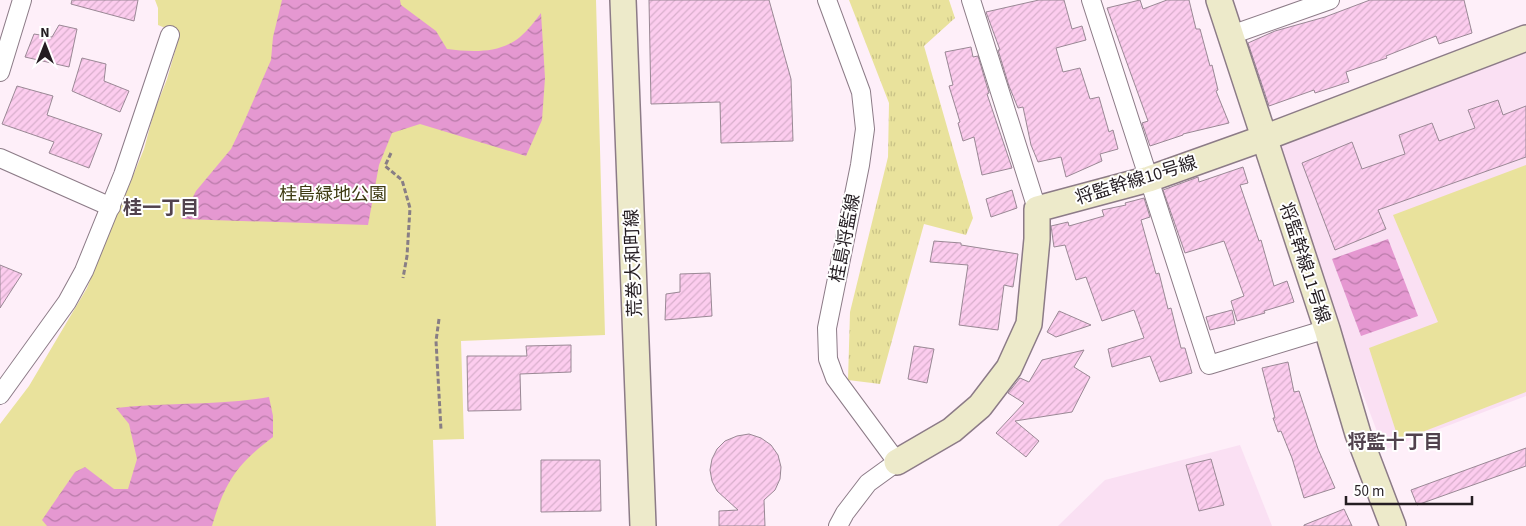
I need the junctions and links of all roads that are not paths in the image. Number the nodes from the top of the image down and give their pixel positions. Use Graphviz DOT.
graph roads {
  1 [pos="22,0"];
  2 [pos="623,0"];
  3 [pos="827,0"];
  4 [pos="971,0"];
  5 [pos="1091,0"];
  6 [pos="1219,0"];
  7 [pos="1330,0"];
  8 [pos="170,34"];
  9 [pos="1231,35"];
  10 [pos="1526,38"];
  11 [pos="0,72"];
  12 [pos="1264,138"];
  13 [pos="0,158"];
  14 [pos="1149,179"];
  15 [pos="111,207"];
  16 [pos="1037,209"];
  17 [pos="1327,329"];
  18 [pos="0,395"];
  19 [pos="896,462"];
  20 [pos="643,526"];
  21 [pos="838,526"];
  22 [pos="1394,526"];
  1 -- 11 [label="street"];
  2 -- 20 [label="street, 荒巻大和町線"];
  3 -- 19 [label="street, 桂島将監線"];
  4 -- 16 [label="street"];
  5 -- 14 [label="street"];
  6 -- 9 [label="street, 将監幹線11号線"];
  7 -- 9 [label="street"];
  8 -- 15 [label="street"];
  9 -- 12 [label="street, 将監幹線11号線"];
  10 -- 12 [label="street, 将監幹線10号線"];
  12 -- 14 [label="street, 将監幹線10号線"];
  12 -- 17 [label="street, 将監幹線11号線"];
  13 -- 15 [label="street"];
  14 -- 16 [label="street, 将監幹線10号線"];
  14 -- 17 [label="street"];
  15 -- 18 [label="street"];
  16 -- 19 [label="street"];
  17 -- 22 [label="street, 将監幹線11号線"];
  19 -- 21 [label="street"];
}
